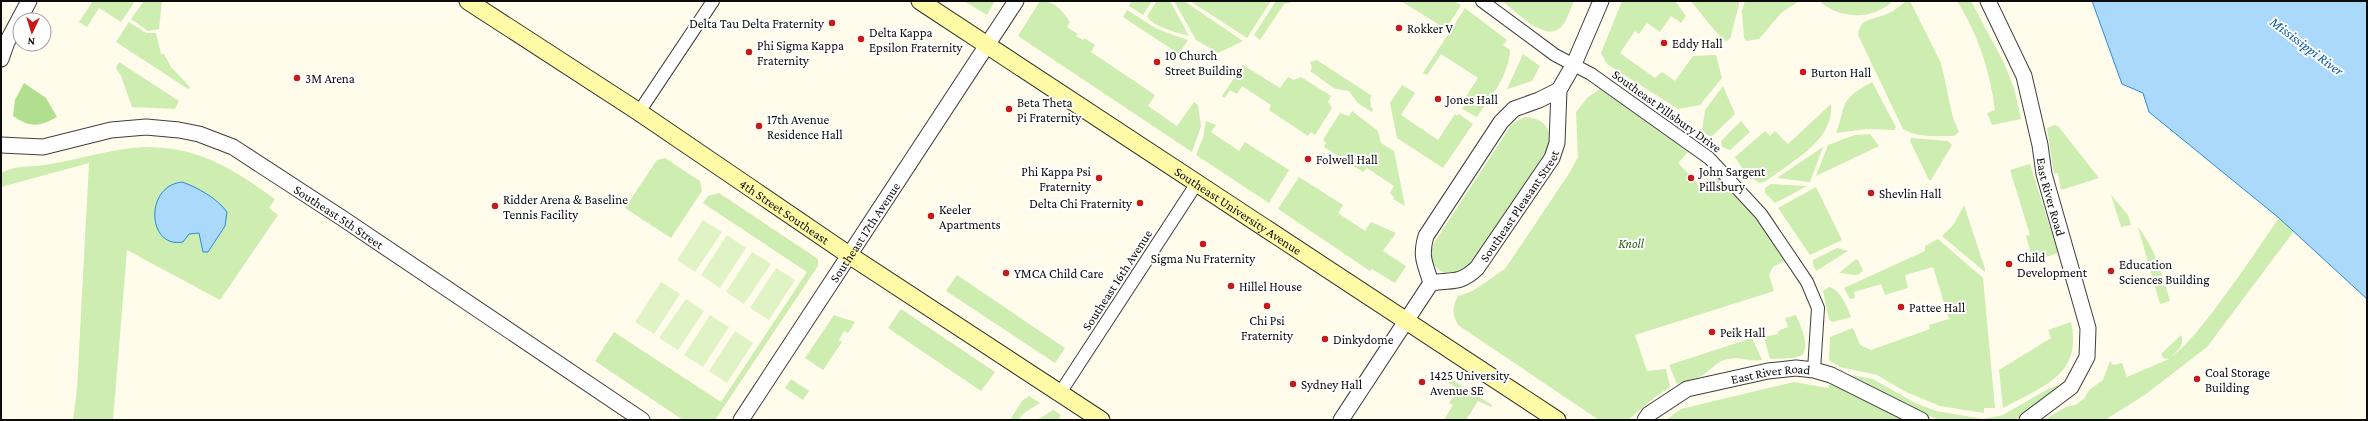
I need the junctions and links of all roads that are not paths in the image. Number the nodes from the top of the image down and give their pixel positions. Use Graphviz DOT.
graph roads {
  1 [pos="29,1"];
  2 [pos="468,1"];
  3 [pos="713,1"];
  4 [pos="920,1"];
  5 [pos="1016,1"];
  6 [pos="1482,1"];
  7 [pos="1601,1"];
  8 [pos="1988,1"];
  9 [pos="987,44"];
  10 [pos="1,59"];
  11 [pos="1574,64"];
  12 [pos="1559,90"];
  13 [pos="638,112"];
  14 [pos="1,145"];
  15 [pos="1197,183"];
  16 [pos="848,255"];
  17 [pos="1431,283"];
  18 [pos="1407,322"];
  19 [pos="1814,370"];
  20 [pos="1060,393"];
  21 [pos="642,420"];
  22 [pos="741,420"];
  23 [pos="1101,420"];
  24 [pos="1341,420"];
  25 [pos="1557,420"];
  26 [pos="1645,420"];
  27 [pos="1921,420"];
  28 [pos="2028,420"];
  1 -- 10 [label="street"];
  2 -- 13 [label="main road, 4th Street Southeast"];
  3 -- 13 [label="street"];
  4 -- 9 [label="main road, Southeast University Avenue"];
  5 -- 9 [label="street, Southeast 17th Avenue"];
  6 -- 11 [label="street, Southeast Pillsbury Drive"];
  7 -- 11 [label="street, Southeast Pleasant Street"];
  8 -- 28 [label="street, East River Road"];
  9 -- 15 [label="main road, Southeast University Avenue"];
  9 -- 16 [label="street, Southeast 17th Avenue"];
  11 -- 12 [label="street, Southeast Pleasant Street"];
  11 -- 19 [label="street, Southeast Pillsbury Drive"];
  12 -- 17 [label="street, Southeast Pleasant Street"];
  12 -- 17 [label="street"];
  13 -- 16 [label="main road, 4th Street Southeast"];
  14 -- 21 [label="street, Southeast 5th Street"];
  15 -- 18 [label="main road, Southeast University Avenue"];
  15 -- 20 [label="street, Southeast 16th Avenue"];
  16 -- 20 [label="main road, 4th Street Southeast"];
  16 -- 22 [label="street, Southeast 17th Avenue"];
  17 -- 18 [label="street"];
  18 -- 24 [label="street"];
  18 -- 25 [label="main road, Southeast University Avenue"];
  19 -- 26 [label="street, East River Road"];
  19 -- 27 [label="street, East River Road"];
  20 -- 23 [label="main road, 4th Street Southeast"];
}
